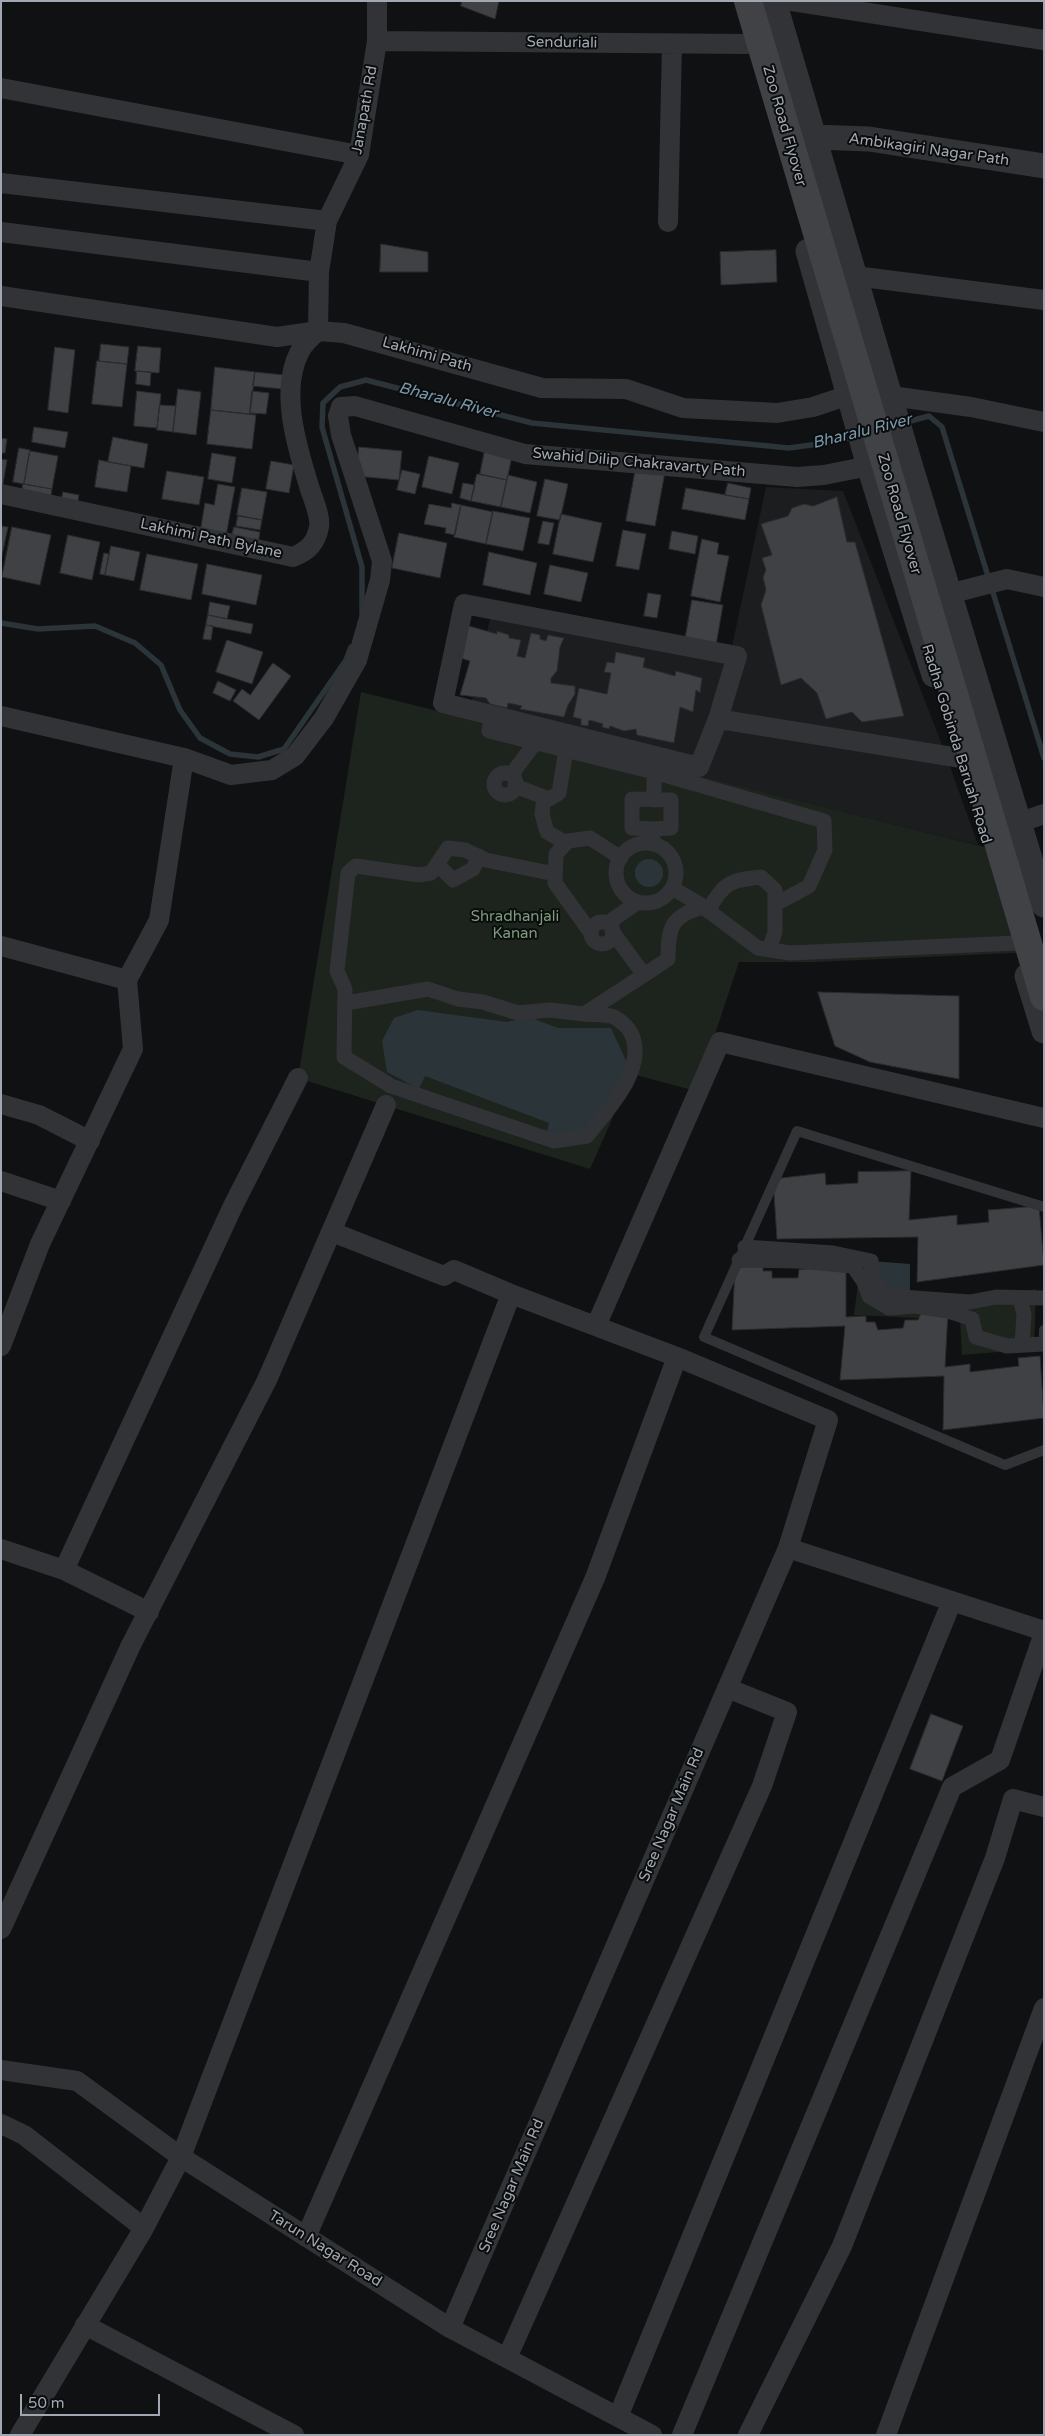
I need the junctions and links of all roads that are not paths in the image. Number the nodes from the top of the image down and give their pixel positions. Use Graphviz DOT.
graph roads {
  1 [pos="377,1"];
  2 [pos="734,1"];
  3 [pos="748,1"];
  4 [pos="762,1"];
  5 [pos="774,1"];
  6 [pos="792,1"];
  7 [pos="1044,40"];
  8 [pos="377,41"];
  9 [pos="672,44"];
  10 [pos="747,44"];
  11 [pos="1,88"];
  12 [pos="814,137"];
  13 [pos="359,155"];
  14 [pos="1044,166"];
  15 [pos="1,183"];
  16 [pos="327,221"];
  17 [pos="668,222"];
  18 [pos="1,232"];
  19 [pos="319,272"];
  20 [pos="855,276"];
  21 [pos="1,296"];
  22 [pos="1044,300"];
  23 [pos="318,331"];
  24 [pos="892,401"];
  25 [pos="852,404"];
  26 [pos="1044,422"];
  27 [pos="868,462"];
  28 [pos="1,494"];
  29 [pos="1044,587"];
  30 [pos="949,594"];
  31 [pos="492,715"];
  32 [pos="1,716"];
  33 [pos="718,719"];
  34 [pos="535,743"];
  35 [pos="566,750"];
  36 [pos="184,758"];
  37 [pos="960,758"];
  38 [pos="654,772"];
  39 [pos="544,797"];
  40 [pos="654,800"];
  41 [pos="1044,814"];
  42 [pos="1018,823"];
  43 [pos="653,836"];
  44 [pos="566,843"];
  45 [pos="479,856"];
  46 [pos="621,858"];
  47 [pos="437,864"];
  48 [pos="555,874"];
  49 [pos="672,888"];
  50 [pos="638,902"];
  51 [pos="776,904"];
  52 [pos="1044,905"];
  53 [pos="706,909"];
  54 [pos="609,924"];
  55 [pos="1017,943"];
  56 [pos="1044,945"];
  57 [pos="1,946"];
  58 [pos="769,950"];
  59 [pos="644,974"];
  60 [pos="127,980"];
  61 [pos="1044,997"];
  62 [pos="346,1003"];
  63 [pos="584,1014"];
  64 [pos="1044,1031"];
  65 [pos="298,1078"];
  66 [pos="1,1104"];
  67 [pos="386,1105"];
  68 [pos="1044,1118"];
  69 [pos="90,1141"];
  70 [pos="1,1182"];
  71 [pos="61,1201"];
  72 [pos="1044,1207"];
  73 [pos="332,1232"];
  74 [pos="742,1253"];
  75 [pos="511,1294"];
  76 [pos="1020,1298"];
  77 [pos="1044,1298"];
  78 [pos="596,1326"];
  79 [pos="1044,1335"];
  80 [pos="1022,1345"];
  81 [pos="1,1346"];
  82 [pos="677,1357"];
  83 [pos="1044,1450"];
  84 [pos="788,1548"];
  85 [pos="1,1549"];
  86 [pos="64,1570"];
  87 [pos="952,1601"];
  88 [pos="149,1612"];
  89 [pos="1044,1632"];
  90 [pos="727,1688"];
  91 [pos="1044,1807"];
  92 [pos="1,1929"];
  93 [pos="1044,2008"];
  94 [pos="1,2070"];
  95 [pos="1,2124"];
  96 [pos="181,2157"];
  97 [pos="144,2228"];
  98 [pos="306,2237"];
  99 [pos="85,2325"];
  100 [pos="450,2328"];
  101 [pos="507,2358"];
  102 [pos="618,2417"];
  103 [pos="20,2435"];
  104 [pos="294,2435"];
  105 [pos="652,2435"];
  106 [pos="682,2435"];
  107 [pos="748,2435"];
  108 [pos="886,2435"];
  1 -- 8 [label="street, Janapath Rd"];
  2 -- 10 [label="street, Radha Gobinda Baruah Road"];
  3 -- 61 [label="main road, Zoo Road Flyover"];
  4 -- 56 [label="main road, Zoo Road Flyover"];
  5 -- 12 [label="street"];
  6 -- 7 [label="street"];
  8 -- 9 [label="street, Senduriali"];
  8 -- 13 [label="street, Janapath Rd"];
  9 -- 10 [label="street, Senduriali"];
  9 -- 17 [label="street"];
  10 -- 25 [label="street, Radha Gobinda Baruah Road"];
  11 -- 13 [label="street"];
  12 -- 14 [label="street, Ambikagiri Nagar Path"];
  12 -- 20 [label="street"];
  13 -- 16 [label="street, Janapath Rd"];
  15 -- 16 [label="street"];
  16 -- 19 [label="street, Janapath Rd"];
  18 -- 19 [label="street"];
  19 -- 23 [label="street, Janapath Rd"];
  20 -- 22 [label="street"];
  20 -- 24 [label="street"];
  21 -- 23 [label="street, Lakhimi Path"];
  23 -- 25 [label="street, Lakhimi Path"];
  23 -- 28 [label="street, Lakhimi Path Bylane"];
  24 -- 26 [label="street"];
  24 -- 30 [label="street"];
  25 -- 27 [label="street, Radha Gobinda Baruah Road"];
  27 -- 36 [label="street, Swahid Dilip Chakravarty Path"];
  27 -- 37 [label="street, Radha Gobinda Baruah Road"];
  29 -- 30 [label="street"];
  30 -- 42 [label="street"];
  31 -- 33 [label="street"];
  31 -- 33 [label="street"];
  31 -- 34 [label="street"];
  32 -- 36 [label="street"];
  33 -- 37 [label="street"];
  34 -- 35 [label="street"];
  34 -- 39 [label="street"];
  35 -- 38 [label="street"];
  35 -- 39 [label="street"];
  36 -- 60 [label="street"];
  37 -- 55 [label="street, Radha Gobinda Baruah Road"];
  38 -- 40 [label="street"];
  38 -- 51 [label="street"];
  39 -- 44 [label="street"];
  40 -- 43 [label="street"];
  40 -- 43 [label="street"];
  41 -- 42 [label="street"];
  42 -- 52 [label="street"];
  43 -- 46 [label="street"];
  43 -- 49 [label="street"];
  44 -- 46 [label="street"];
  44 -- 48 [label="street"];
  45 -- 47 [label="street"];
  45 -- 47 [label="street"];
  45 -- 48 [label="street"];
  46 -- 50 [label="street"];
  47 -- 62 [label="street"];
  48 -- 54 [label="street"];
  49 -- 50 [label="street"];
  49 -- 53 [label="street"];
  50 -- 54 [label="street"];
  51 -- 53 [label="street"];
  51 -- 58 [label="street"];
  53 -- 58 [label="street"];
  53 -- 59 [label="street"];
  54 -- 59 [label="street"];
  55 -- 58 [label="street"];
  55 -- 64 [label="street, Radha Gobinda Baruah Road"];
  57 -- 60 [label="street"];
  59 -- 63 [label="street"];
  60 -- 69 [label="street"];
  62 -- 63 [label="street"];
  62 -- 63 [label="street"];
  65 -- 86 [label="street"];
  66 -- 69 [label="street"];
  67 -- 73 [label="street"];
  68 -- 78 [label="street"];
  69 -- 71 [label="street"];
  70 -- 71 [label="street"];
  71 -- 81 [label="street"];
  72 -- 74 [label="lane"];
  73 -- 75 [label="street"];
  73 -- 88 [label="street"];
  74 -- 76 [label="street"];
  74 -- 80 [label="street"];
  74 -- 83 [label="lane"];
  75 -- 78 [label="street"];
  75 -- 96 [label="street"];
  76 -- 77 [label="street"];
  76 -- 80 [label="street"];
  78 -- 82 [label="street"];
  79 -- 80 [label="street"];
  82 -- 84 [label="street, Sree Nagar Main Rd"];
  82 -- 98 [label="street"];
  84 -- 87 [label="street"];
  84 -- 90 [label="street, Sree Nagar Main Rd"];
  85 -- 86 [label="street"];
  86 -- 88 [label="street"];
  87 -- 89 [label="street"];
  87 -- 102 [label="street"];
  88 -- 92 [label="street"];
  89 -- 106 [label="street"];
  90 -- 100 [label="street, Sree Nagar Main Rd"];
  90 -- 101 [label="street"];
  91 -- 107 [label="street"];
  93 -- 108 [label="street"];
  94 -- 96 [label="street, Tarun Nagar Road"];
  95 -- 97 [label="street"];
  96 -- 97 [label="street"];
  96 -- 98 [label="street, Tarun Nagar Road"];
  97 -- 99 [label="street"];
  98 -- 100 [label="street, Tarun Nagar Road"];
  99 -- 103 [label="street"];
  99 -- 104 [label="street"];
  100 -- 101 [label="street, Tarun Nagar Road"];
  101 -- 102 [label="street, Tarun Nagar Road"];
  102 -- 105 [label="street, Tarun Nagar Road"];
}
